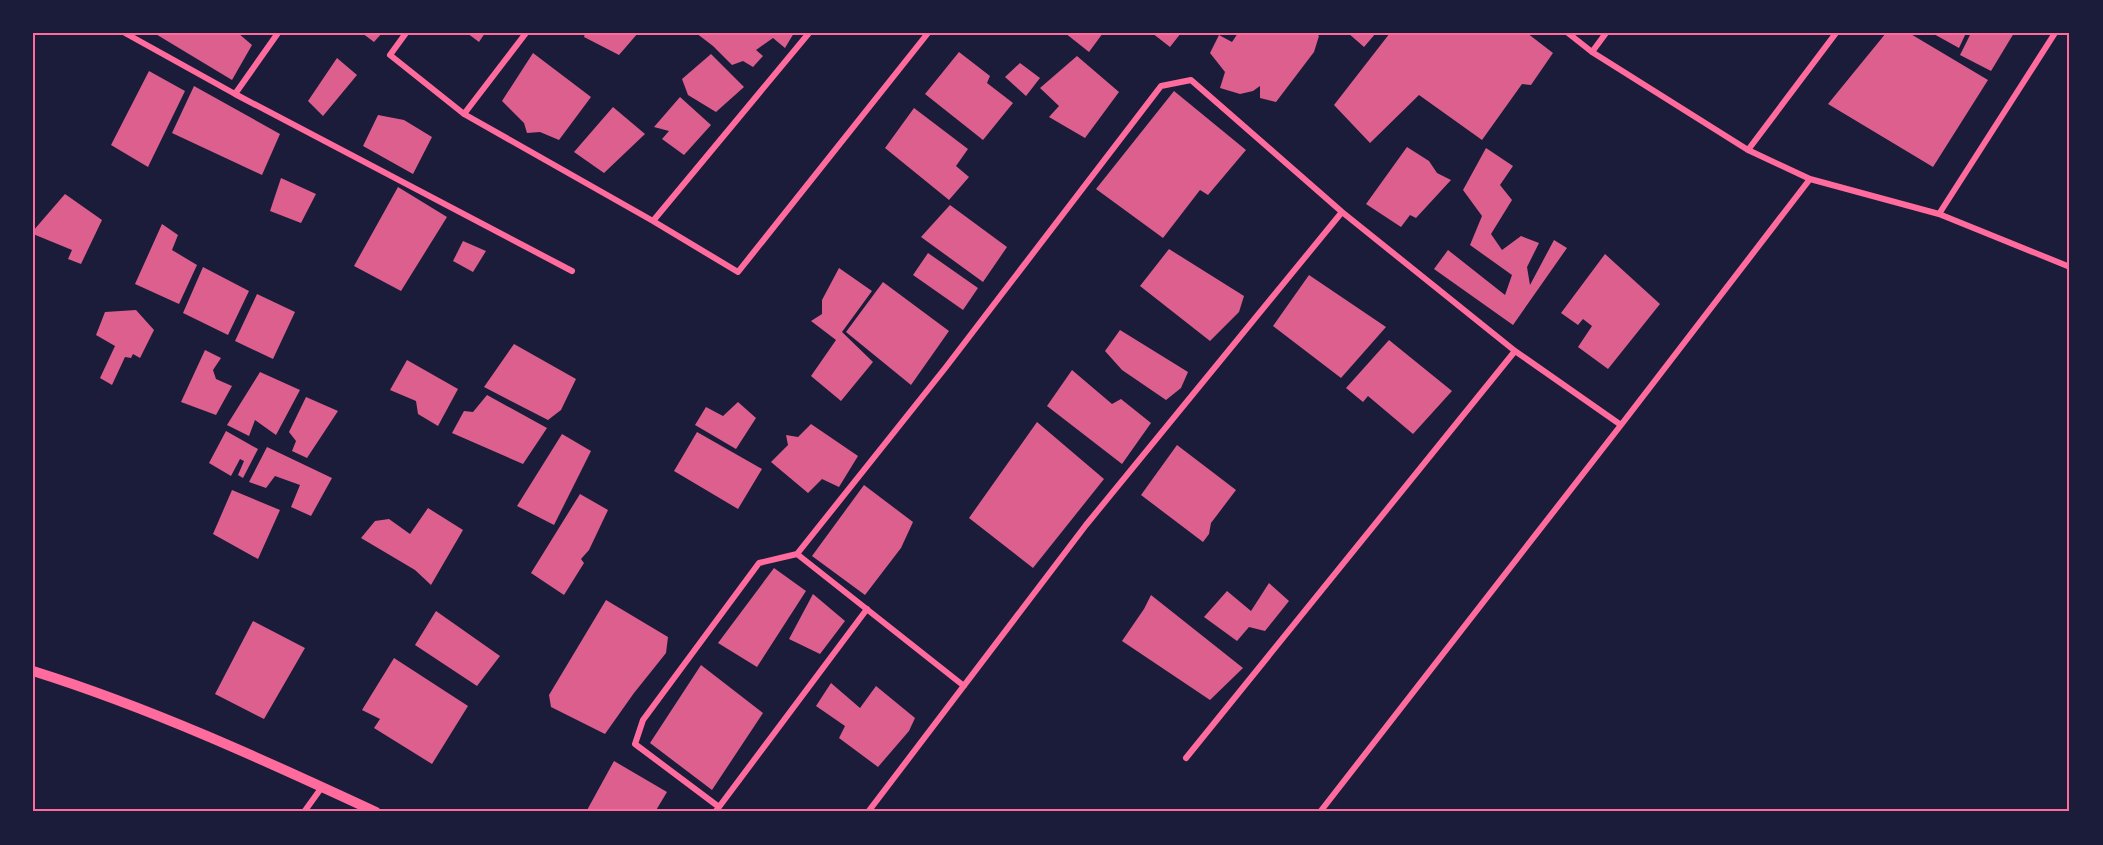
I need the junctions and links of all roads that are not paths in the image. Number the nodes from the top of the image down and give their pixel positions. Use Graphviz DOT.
graph roads {
  1 [pos="125,33"];
  2 [pos="278,33"];
  3 [pos="406,33"];
  4 [pos="526,33"];
  5 [pos="809,33"];
  6 [pos="928,33"];
  7 [pos="1568,33"];
  8 [pos="1606,33"];
  9 [pos="1836,33"];
  10 [pos="2055,33"];
  11 [pos="1592,52"];
  12 [pos="235,94"];
  13 [pos="464,114"];
  14 [pos="1748,150"];
  15 [pos="1810,178"];
  16 [pos="1342,212"];
  17 [pos="1939,214"];
  18 [pos="653,221"];
  19 [pos="2070,267"];
  20 [pos="572,271"];
  21 [pos="1515,351"];
  22 [pos="1621,425"];
  23 [pos="797,554"];
  24 [pos="867,609"];
  25 [pos="33,671"];
  26 [pos="964,686"];
  27 [pos="1186,758"];
  28 [pos="321,787"];
  29 [pos="717,809"];
  30 [pos="304,812"];
  31 [pos="376,812"];
  32 [pos="868,812"];
  33 [pos="1320,812"];
  1 -- 12 [label="street"];
  2 -- 12 [label="street"];
  3 -- 13 [label="street"];
  4 -- 13 [label="street"];
  5 -- 18 [label="street"];
  6 -- 18 [label="street"];
  7 -- 11 [label="street"];
  8 -- 11 [label="street"];
  9 -- 14 [label="street"];
  10 -- 17 [label="street"];
  11 -- 14 [label="street"];
  12 -- 20 [label="street"];
  13 -- 18 [label="street"];
  14 -- 15 [label="street"];
  15 -- 17 [label="street"];
  15 -- 22 [label="street"];
  16 -- 21 [label="street"];
  16 -- 23 [label="street"];
  16 -- 26 [label="street"];
  17 -- 19 [label="street"];
  21 -- 22 [label="street"];
  21 -- 27 [label="street"];
  22 -- 33 [label="street"];
  23 -- 24 [label="street"];
  23 -- 29 [label="street"];
  24 -- 26 [label="street"];
  24 -- 29 [label="street"];
  25 -- 28 [label="street"];
  26 -- 32 [label="street"];
  28 -- 30 [label="street"];
  28 -- 31 [label="street"];
}
